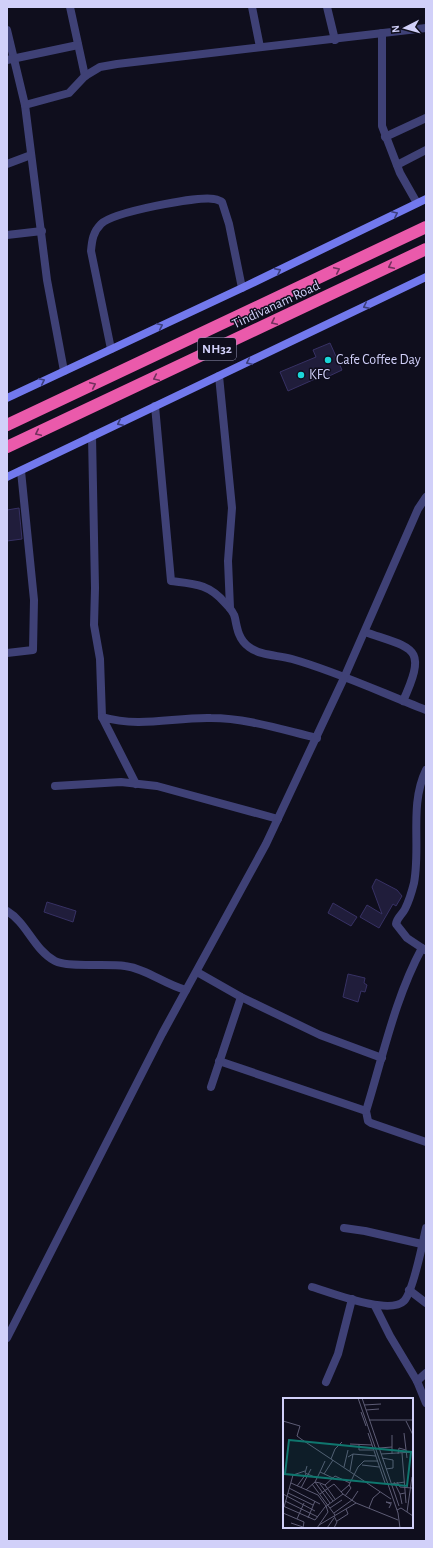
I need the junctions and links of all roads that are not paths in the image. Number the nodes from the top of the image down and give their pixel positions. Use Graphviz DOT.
graph roads {
  1 [pos="70,7"];
  2 [pos="252,7"];
  3 [pos="327,7"];
  4 [pos="426,28"];
  5 [pos="7,30"];
  6 [pos="382,33"];
  7 [pos="335,40"];
  8 [pos="78,45"];
  9 [pos="260,47"];
  10 [pos="10,59"];
  11 [pos="85,76"];
  12 [pos="25,105"];
  13 [pos="426,118"];
  14 [pos="385,137"];
  15 [pos="426,150"];
  16 [pos="31,155"];
  17 [pos="7,164"];
  18 [pos="397,166"];
  19 [pos="426,199"];
  20 [pos="417,203"];
  21 [pos="426,227"];
  22 [pos="42,231"];
  23 [pos="7,235"];
  24 [pos="426,249"];
  25 [pos="426,277"];
  26 [pos="242,288"];
  27 [pos="111,349"];
  28 [pos="64,372"];
  29 [pos="219,376"];
  30 [pos="7,398"];
  31 [pos="155,406"];
  32 [pos="7,425"];
  33 [pos="92,436"];
  34 [pos="7,447"];
  35 [pos="21,471"];
  36 [pos="7,478"];
  37 [pos="426,497"];
  38 [pos="230,608"];
  39 [pos="365,632"];
  40 [pos="7,654"];
  41 [pos="344,678"];
  42 [pos="403,701"];
  43 [pos="426,710"];
  44 [pos="102,717"];
  45 [pos="317,738"];
  46 [pos="426,770"];
  47 [pos="136,784"];
  48 [pos="55,786"];
  49 [pos="278,819"];
  50 [pos="7,911"];
  51 [pos="424,949"];
  52 [pos="197,972"];
  53 [pos="186,990"];
  54 [pos="240,997"];
  55 [pos="382,1058"];
  56 [pos="219,1061"];
  57 [pos="211,1087"];
  58 [pos="366,1110"];
  59 [pos="426,1142"];
  60 [pos="344,1228"];
  61 [pos="426,1228"];
  62 [pos="424,1245"];
  63 [pos="312,1287"];
  64 [pos="409,1290"];
  65 [pos="352,1299"];
  66 [pos="426,1303"];
  67 [pos="375,1306"];
  68 [pos="7,1338"];
  69 [pos="426,1373"];
  70 [pos="417,1380"];
  71 [pos="326,1382"];
  72 [pos="426,1403"];
  1 -- 8 [label="street"];
  2 -- 9 [label="street"];
  3 -- 7 [label="street"];
  4 -- 6 [label="street"];
  5 -- 10 [label="street"];
  6 -- 7 [label="street"];
  6 -- 14 [label="street"];
  7 -- 9 [label="street"];
  8 -- 10 [label="street"];
  8 -- 11 [label="street"];
  9 -- 11 [label="street"];
  10 -- 12 [label="street"];
  11 -- 12 [label="street"];
  12 -- 16 [label="street"];
  13 -- 14 [label="street"];
  14 -- 18 [label="street"];
  15 -- 18 [label="street"];
  16 -- 17 [label="street"];
  16 -- 22 [label="street"];
  18 -- 20 [label="street"];
  19 -- 20 [label="street"];
  26 -- 20 [label="street, one-way"];
  32 -- 21 [label="highway, NH32, one-way"];
  22 -- 23 [label="street"];
  22 -- 28 [label="street"];
  24 -- 34 [label="highway, Tindivanam Road / NH32, one-way"];
  25 -- 29 [label="street, one-way"];
  27 -- 26 [label="street, one-way"];
  26 -- 27 [label="street"];
  27 -- 28 [label="street"];
  30 -- 28 [label="street, one-way"];
  29 -- 31 [label="street"];
  29 -- 38 [label="street"];
  31 -- 33 [label="street, one-way"];
  31 -- 38 [label="street"];
  33 -- 35 [label="street"];
  33 -- 44 [label="street"];
  35 -- 36 [label="street"];
  35 -- 40 [label="street"];
  37 -- 39 [label="street"];
  38 -- 41 [label="street"];
  39 -- 41 [label="street"];
  39 -- 42 [label="street"];
  41 -- 42 [label="street"];
  41 -- 45 [label="street"];
  42 -- 43 [label="street"];
  44 -- 45 [label="street"];
  44 -- 47 [label="street"];
  45 -- 49 [label="street"];
  46 -- 51 [label="street"];
  47 -- 48 [label="street"];
  47 -- 49 [label="street"];
  49 -- 52 [label="street"];
  50 -- 53 [label="street"];
  51 -- 55 [label="street"];
  52 -- 53 [label="street"];
  52 -- 54 [label="street"];
  53 -- 68 [label="street"];
  54 -- 55 [label="street"];
  54 -- 56 [label="street"];
  55 -- 58 [label="street"];
  56 -- 57 [label="street"];
  56 -- 58 [label="street"];
  58 -- 59 [label="street"];
  60 -- 62 [label="street"];
  61 -- 62 [label="street"];
  62 -- 64 [label="street"];
  63 -- 65 [label="street"];
  64 -- 66 [label="street"];
  64 -- 67 [label="street"];
  65 -- 67 [label="street"];
  65 -- 71 [label="street"];
  67 -- 70 [label="street"];
  69 -- 70 [label="street"];
  70 -- 72 [label="street"];
}
